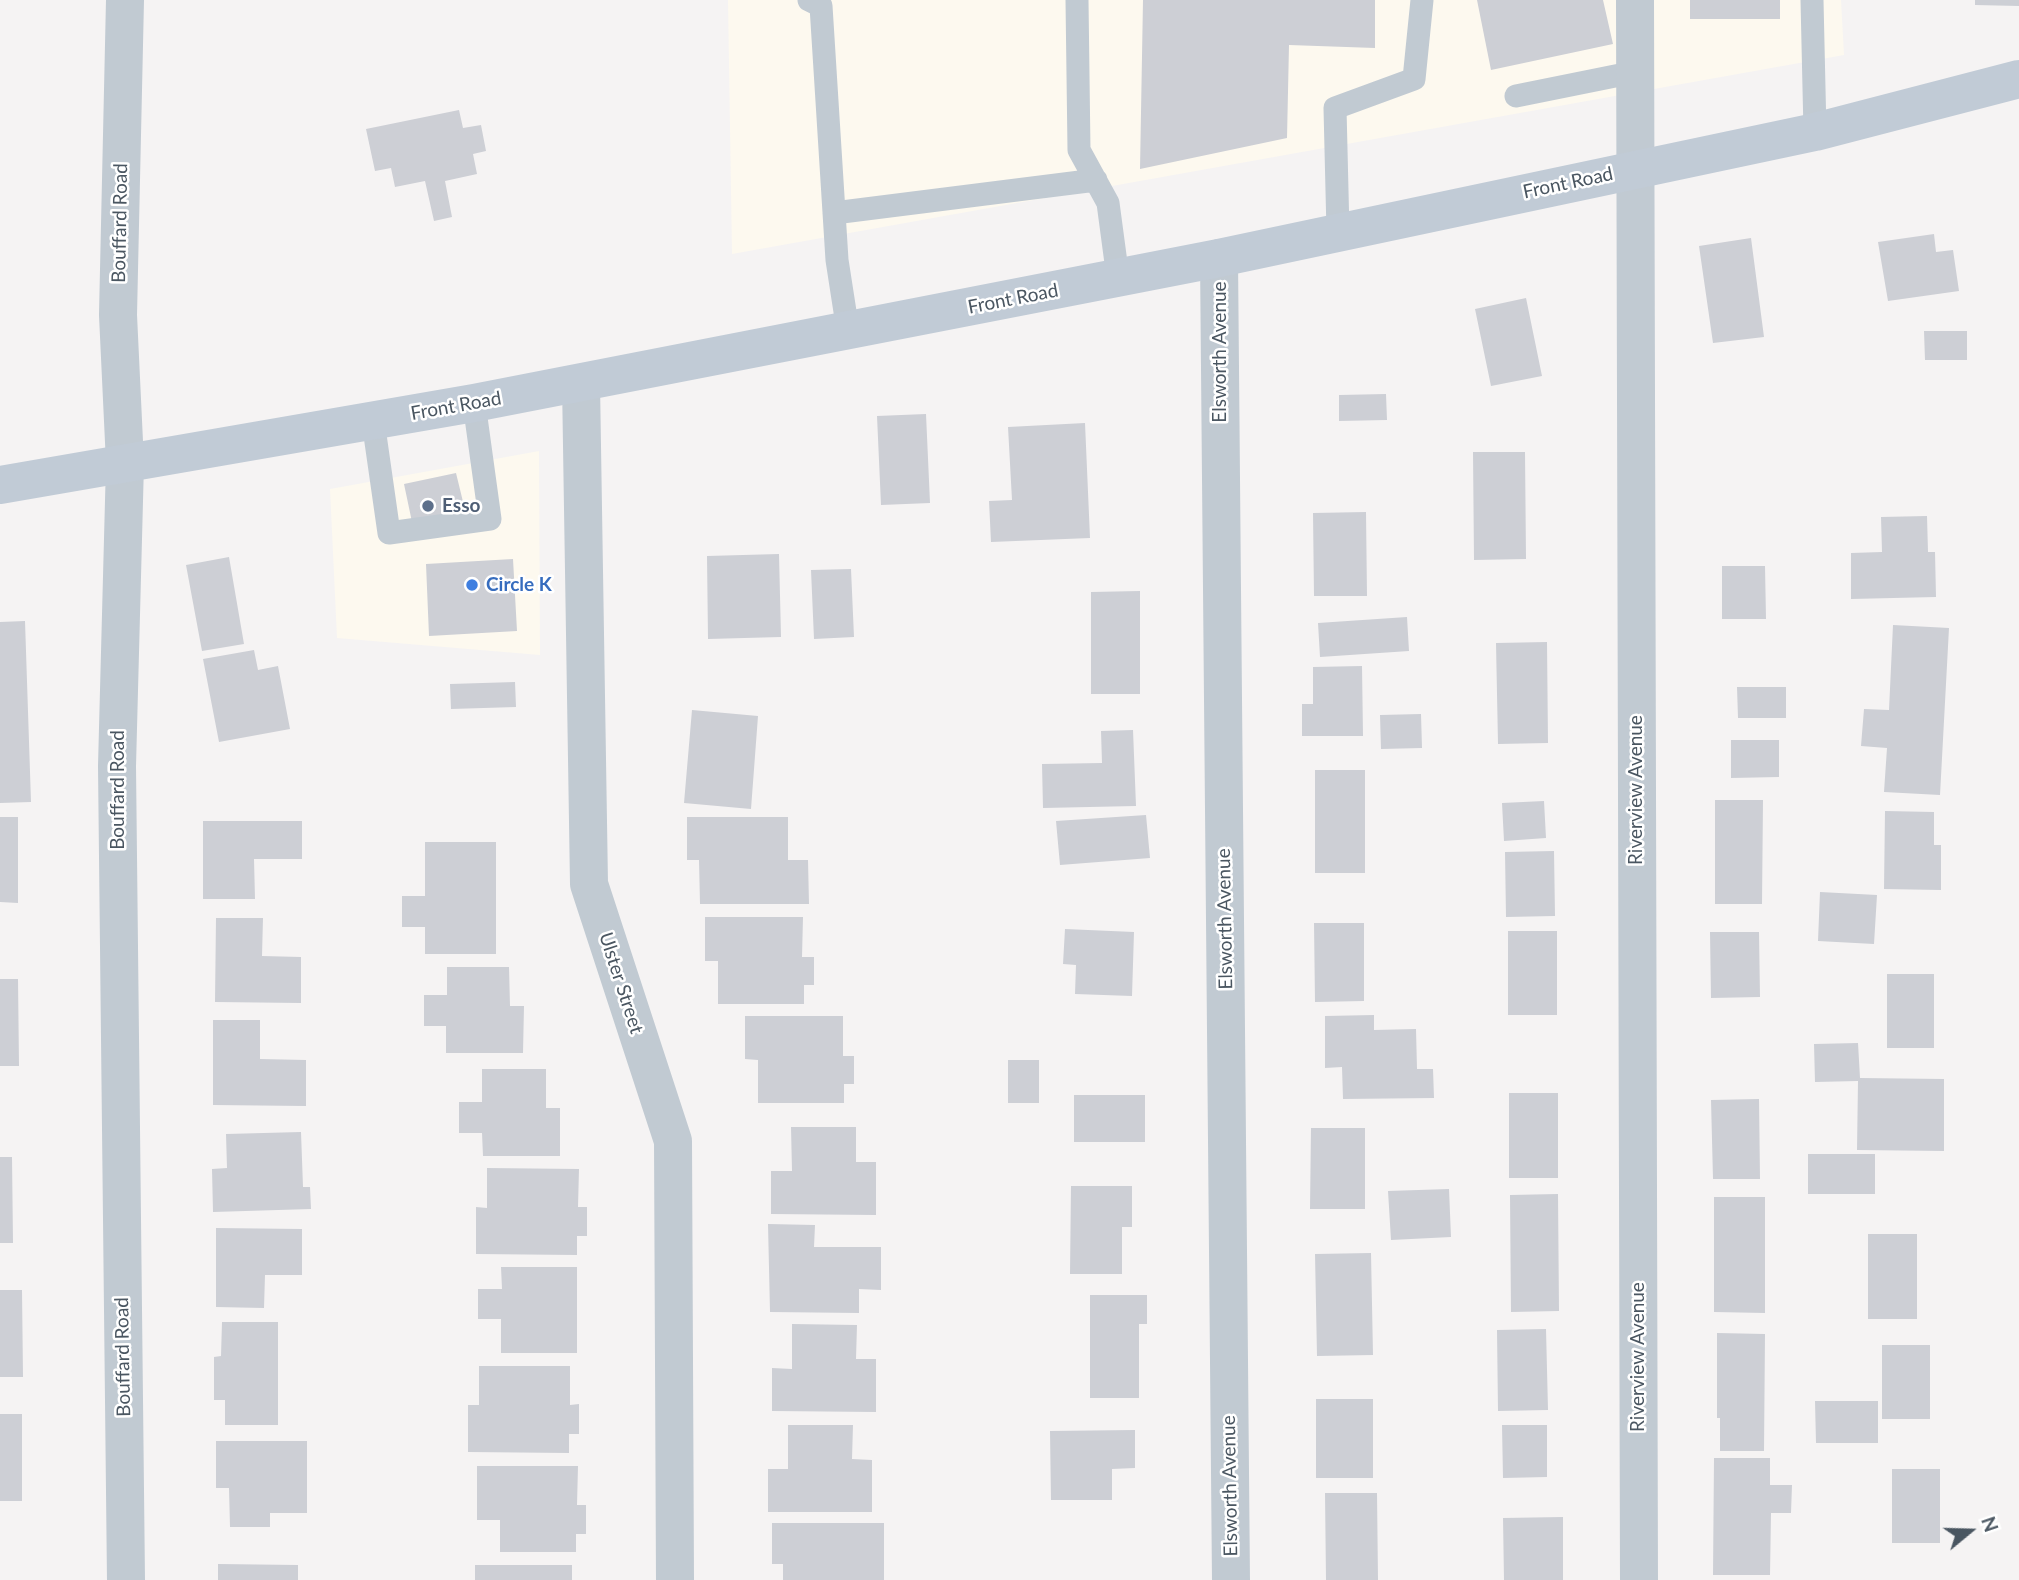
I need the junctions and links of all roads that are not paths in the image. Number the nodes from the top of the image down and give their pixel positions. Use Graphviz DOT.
graph roads {
  1 [pos="125,0"];
  2 [pos="1077,0"];
  3 [pos="1422,0"];
  4 [pos="1635,0"];
  5 [pos="1812,0"];
  6 [pos="817,2"];
  7 [pos="1635,72"];
  8 [pos="2019,79"];
  9 [pos="1516,96"];
  10 [pos="1815,132"];
  11 [pos="1634,169"];
  12 [pos="1096,180"];
  13 [pos="834,213"];
  14 [pos="1338,232"];
  15 [pos="1219,258"];
  16 [pos="1118,278"];
  17 [pos="848,331"];
  18 [pos="581,383"];
  19 [pos="474,403"];
  20 [pos="373,421"];
  21 [pos="125,463"];
  22 [pos="0,485"];
  23 [pos="126,1580"];
  24 [pos="674,1580"];
  25 [pos="1231,1580"];
  26 [pos="1639,1580"];
  1 -- 21 [label="street, Bouffard Road"];
  2 -- 12 [label="lane"];
  3 -- 14 [label="lane"];
  4 -- 7 [label="street, Riverview Avenue"];
  5 -- 10 [label="lane"];
  6 -- 13 [label="lane"];
  7 -- 9 [label="lane"];
  7 -- 11 [label="street, Riverview Avenue"];
  8 -- 10 [label="main road, Front Road"];
  10 -- 11 [label="main road, Front Road"];
  11 -- 14 [label="main road, Front Road"];
  11 -- 26 [label="street, Riverview Avenue"];
  12 -- 13 [label="lane"];
  12 -- 16 [label="lane"];
  13 -- 17 [label="lane"];
  14 -- 15 [label="main road, Front Road"];
  15 -- 16 [label="main road, Front Road"];
  15 -- 25 [label="street, Elsworth Avenue"];
  16 -- 17 [label="main road, Front Road"];
  17 -- 18 [label="main road, Front Road"];
  18 -- 19 [label="main road, Front Road"];
  18 -- 24 [label="street, Ulster Street"];
  19 -- 20 [label="main road, Front Road"];
  19 -- 20 [label="lane"];
  20 -- 21 [label="main road, Front Road"];
  21 -- 22 [label="main road, Front Road"];
  21 -- 23 [label="street, Bouffard Road"];
}
